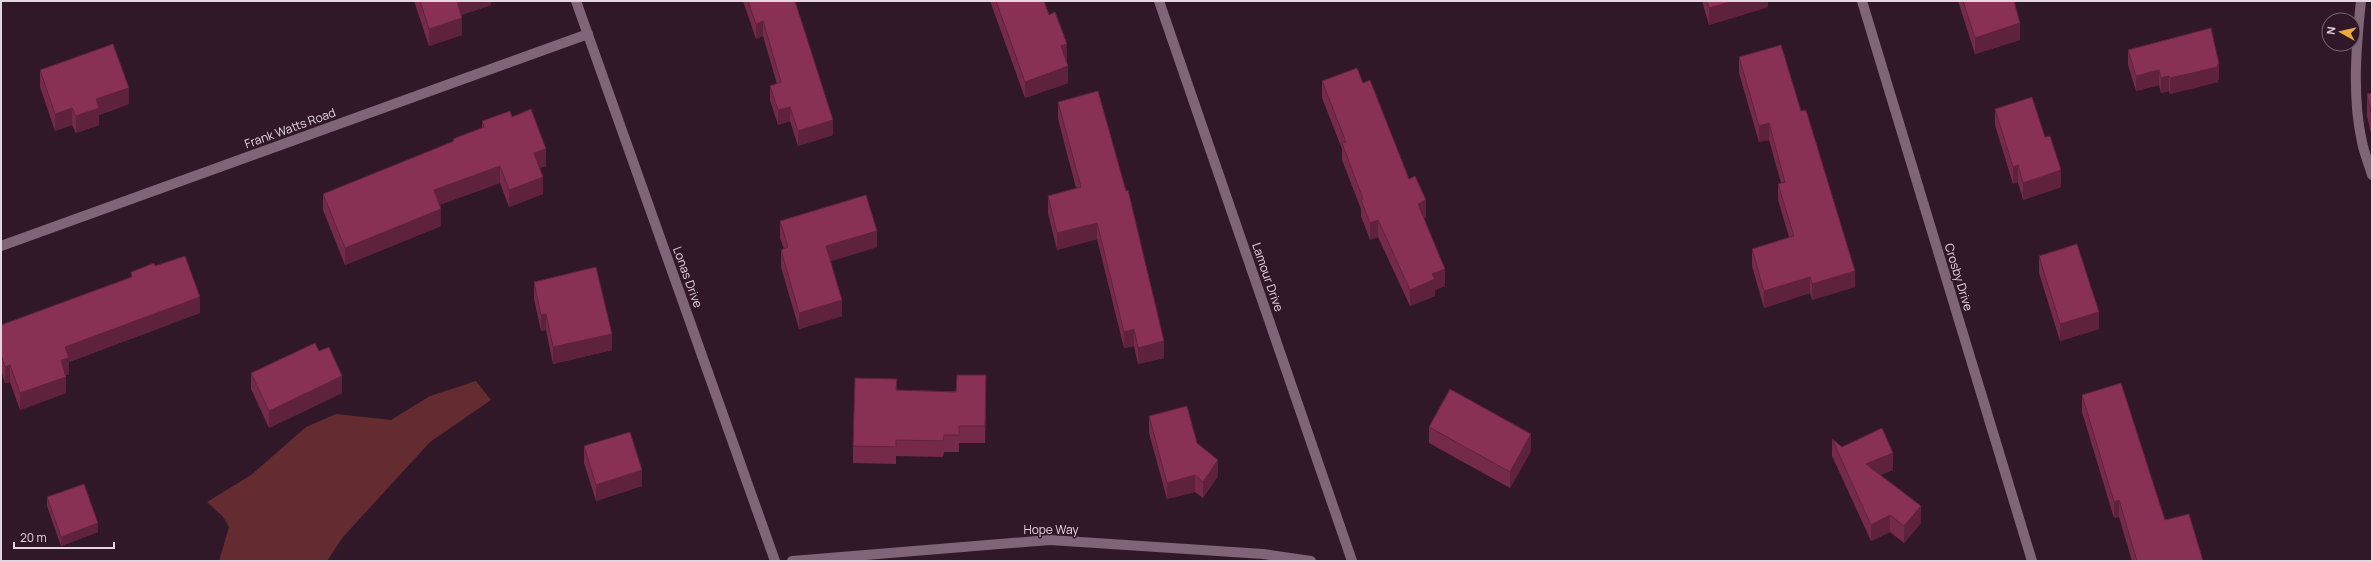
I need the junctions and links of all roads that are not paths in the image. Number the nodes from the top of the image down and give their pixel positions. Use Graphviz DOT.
graph roads {
  1 [pos="576,1"];
  2 [pos="1158,1"];
  3 [pos="1862,1"];
  4 [pos="2361,1"];
  5 [pos="588,34"];
  6 [pos="2372,175"];
  7 [pos="1,246"];
  8 [pos="775,561"];
  9 [pos="792,561"];
  10 [pos="1311,561"];
  11 [pos="1352,561"];
  12 [pos="2032,561"];
  1 -- 5 [label="street, Lonas Drive"];
  2 -- 11 [label="street, Lamour Drive"];
  3 -- 12 [label="street, Crosby Drive"];
  4 -- 6 [label="street"];
  5 -- 7 [label="street, Frank Watts Road"];
  5 -- 8 [label="street, Lonas Drive"];
  9 -- 10 [label="street, Hope Way"];
}
